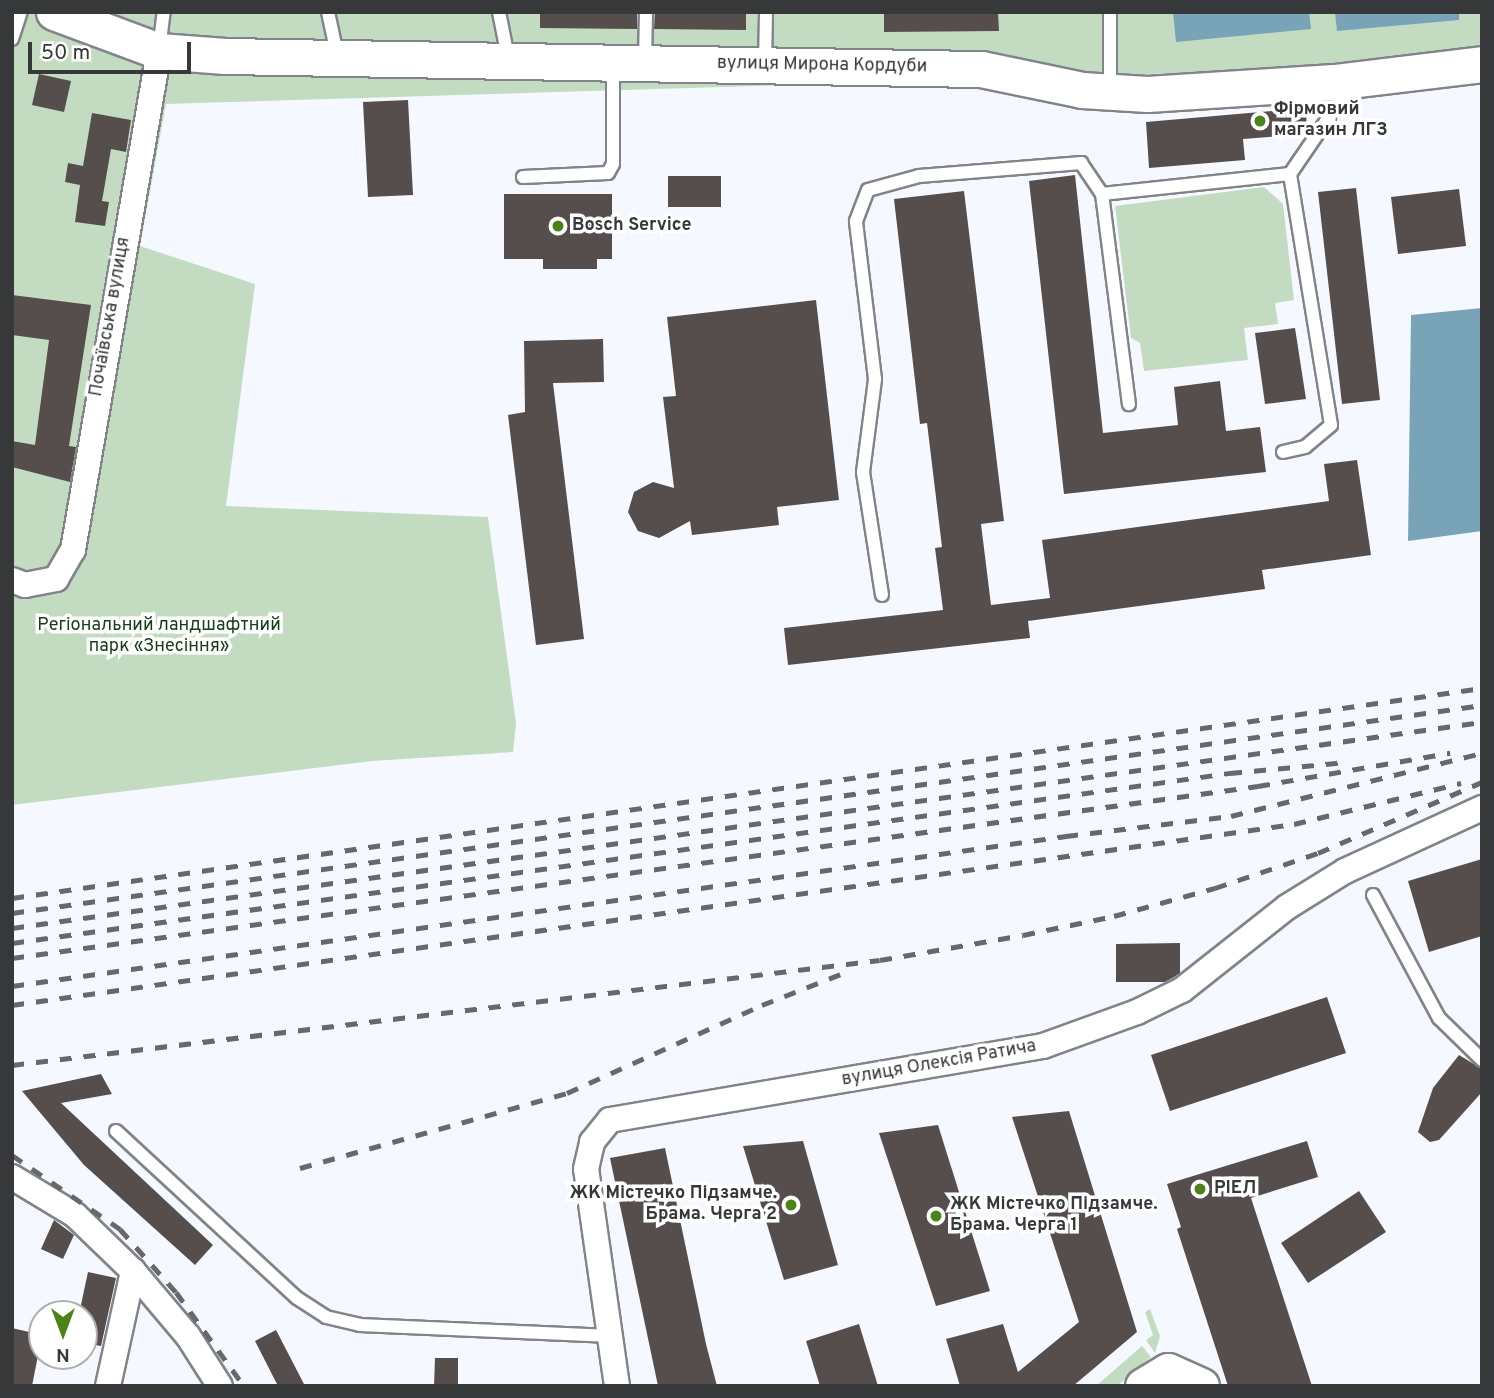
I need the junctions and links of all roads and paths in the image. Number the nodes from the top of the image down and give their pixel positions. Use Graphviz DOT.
graph roads {
  1 [pos="21,12"];
  2 [pos="54,12"];
  3 [pos="164,12"];
  4 [pos="328,12"];
  5 [pos="499,12"];
  6 [pos="646,12"];
  7 [pos="766,12"];
  8 [pos="1110,12"];
  9 [pos="12,39"];
  10 [pos="159,51"];
  11 [pos="338,58"];
  12 [pos="509,61"];
  13 [pos="629,63"];
  14 [pos="1482,64"];
  15 [pos="765,65"];
  16 [pos="1355,79"];
  17 [pos="1110,92"];
  18 [pos="1290,174"];
  19 [pos="523,177"];
  20 [pos="1102,194"];
  21 [pos="1129,404"];
  22 [pos="1283,452"];
  23 [pos="12,580"];
  24 [pos="882,595"];
  25 [pos="1482,808"];
  26 [pos="1373,895"];
  27 [pos="1482,1060"];
  28 [pos="117,1131"];
  29 [pos="12,1177"];
  30 [pos="133,1271"];
  31 [pos="611,1336"];
  32 [pos="1194,1381"];
  33 [pos="108,1386"];
  34 [pos="220,1386"];
  35 [pos="617,1386"];
  36 [pos="1143,1386"];
  1 -- 9 [label="lane"];
  2 -- 10 [label="street, вулиця Мирона Кордуби"];
  3 -- 10 [label="lane"];
  4 -- 11 [label="lane"];
  5 -- 12 [label="lane"];
  6 -- 13 [label="lane"];
  7 -- 15 [label="lane"];
  8 -- 17 [label="lane"];
  10 -- 11 [label="street, вулиця Мирона Кордуби"];
  10 -- 23 [label="street, Почаївська вулиця"];
  11 -- 12 [label="street, вулиця Мирона Кордуби"];
  12 -- 13 [label="street, вулиця Мирона Кордуби"];
  13 -- 15 [label="street, вулиця Мирона Кордуби"];
  13 -- 19 [label="lane"];
  14 -- 16 [label="street, вулиця Мирона Кордуби"];
  15 -- 17 [label="street, вулиця Мирона Кордуби"];
  16 -- 17 [label="street, вулиця Мирона Кордуби"];
  16 -- 18 [label="lane"];
  18 -- 20 [label="lane"];
  18 -- 22 [label="lane"];
  20 -- 21 [label="lane"];
  20 -- 24 [label="lane"];
  25 -- 31 [label="street, вулиця Олексія Ратича"];
  26 -- 27 [label="lane"];
  28 -- 31 [label="lane"];
  29 -- 30 [label="street"];
  30 -- 33 [label="street"];
  30 -- 34 [label="street"];
  31 -- 35 [label="street, вулиця Олексія Ратича"];
  32 -- 36 [label="street"];
}
